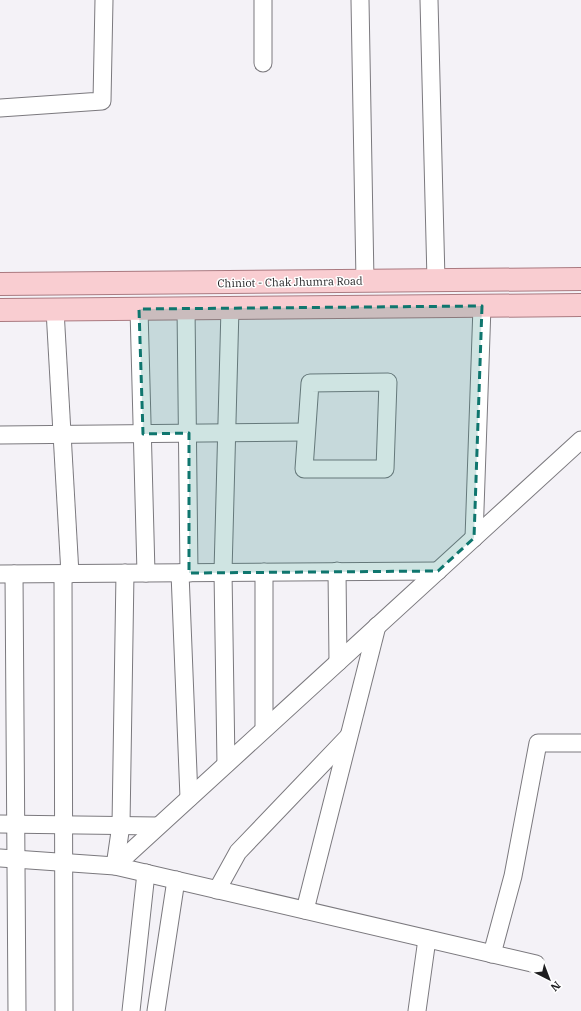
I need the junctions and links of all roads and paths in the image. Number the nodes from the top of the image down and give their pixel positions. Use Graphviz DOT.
graph roads {
  1 [pos="104,0"];
  2 [pos="263,0"];
  3 [pos="360,0"];
  4 [pos="429,0"];
  5 [pos="263,63"];
  6 [pos="0,108"];
  7 [pos="581,279"];
  8 [pos="436,280"];
  9 [pos="365,281"];
  10 [pos="0,284"];
  11 [pos="581,305"];
  12 [pos="482,306"];
  13 [pos="186,308"];
  14 [pos="230,308"];
  15 [pos="139,309"];
  16 [pos="0,310"];
  17 [pos="55,310"];
  18 [pos="306,432"];
  19 [pos="227,433"];
  20 [pos="143,434"];
  21 [pos="188,434"];
  22 [pos="0,435"];
  23 [pos="63,435"];
  24 [pos="581,440"];
  25 [pos="474,538"];
  26 [pos="438,570"];
  27 [pos="337,571"];
  28 [pos="223,572"];
  29 [pos="264,572"];
  30 [pos="125,573"];
  31 [pos="146,573"];
  32 [pos="184,573"];
  33 [pos="7,574"];
  34 [pos="66,574"];
  35 [pos="377,626"];
  36 [pos="338,662"];
  37 [pos="264,729"];
  38 [pos="350,736"];
  39 [pos="581,743"];
  40 [pos="226,764"];
  41 [pos="189,798"];
  42 [pos="8,824"];
  43 [pos="63,824"];
  44 [pos="121,825"];
  45 [pos="158,826"];
  46 [pos="8,859"];
  47 [pos="63,862"];
  48 [pos="115,866"];
  49 [pos="146,873"];
  50 [pos="176,880"];
  51 [pos="217,890"];
  52 [pos="306,910"];
  53 [pos="427,939"];
  54 [pos="492,954"];
  55 [pos="536,964"];
  56 [pos="17,1011"];
  57 [pos="64,1011"];
  58 [pos="131,1011"];
  59 [pos="156,1011"];
  60 [pos="417,1011"];
  1 -- 6 [label="street"];
  2 -- 5 [label="street"];
  3 -- 9 [label="street"];
  4 -- 8 [label="street"];
  7 -- 8 [label="main road, Chiniot - Chak Jhumra Road"];
  8 -- 9 [label="main road, Chiniot - Chak Jhumra Road"];
  9 -- 10 [label="main road, Chiniot - Chak Jhumra Road"];
  11 -- 12 [label="main road"];
  12 -- 14 [label="main road"];
  12 -- 25 [label="street"];
  13 -- 14 [label="main road"];
  13 -- 15 [label="main road"];
  13 -- 21 [label="street"];
  14 -- 19 [label="street"];
  15 -- 17 [label="main road"];
  15 -- 20 [label="street"];
  16 -- 17 [label="main road"];
  17 -- 23 [label="street"];
  18 -- 18 [label="street"];
  18 -- 19 [label="street"];
  19 -- 21 [label="street"];
  19 -- 28 [label="street"];
  20 -- 21 [label="street"];
  20 -- 23 [label="street"];
  20 -- 31 [label="street"];
  21 -- 32 [label="street"];
  22 -- 23 [label="street"];
  23 -- 34 [label="street"];
  24 -- 25 [label="street"];
  25 -- 26 [label="street"];
  26 -- 27 [label="street"];
  26 -- 35 [label="street"];
  27 -- 29 [label="street"];
  27 -- 36 [label="street"];
  28 -- 29 [label="street"];
  28 -- 32 [label="street"];
  28 -- 40 [label="street"];
  29 -- 37 [label="street"];
  30 -- 31 [label="street"];
  30 -- 34 [label="street"];
  30 -- 44 [label="street"];
  31 -- 32 [label="street"];
  32 -- 41 [label="street"];
  33 -- 34 [label="street"];
  33 -- 42 [label="street"];
  34 -- 43 [label="street"];
  35 -- 36 [label="street"];
  35 -- 38 [label="street"];
  36 -- 37 [label="street"];
  37 -- 40 [label="street"];
  38 -- 51 [label="street"];
  38 -- 52 [label="street"];
  39 -- 54 [label="street"];
  40 -- 41 [label="street"];
  41 -- 45 [label="street"];
  42 -- 43 [label="street"];
  42 -- 46 [label="street"];
  43 -- 44 [label="street"];
  43 -- 47 [label="street"];
  44 -- 45 [label="street"];
  44 -- 48 [label="street"];
  45 -- 48 [label="street"];
  46 -- 47 [label="street"];
  46 -- 56 [label="street"];
  47 -- 48 [label="street"];
  47 -- 57 [label="street"];
  48 -- 49 [label="street"];
  49 -- 50 [label="street"];
  49 -- 58 [label="street"];
  50 -- 51 [label="street"];
  50 -- 59 [label="street"];
  51 -- 52 [label="street"];
  52 -- 53 [label="street"];
  53 -- 54 [label="street"];
  53 -- 60 [label="street"];
  54 -- 55 [label="street"];
}
